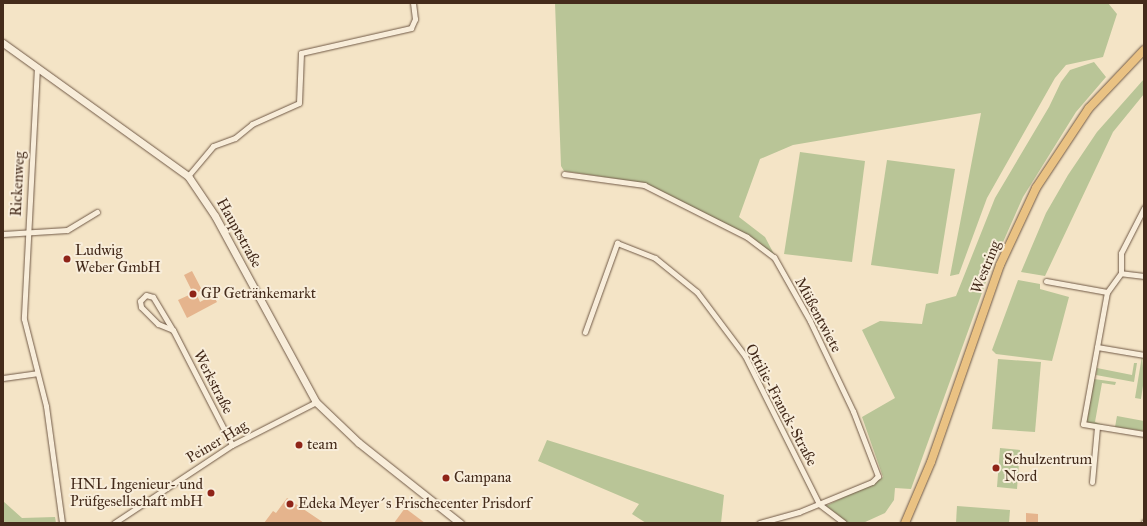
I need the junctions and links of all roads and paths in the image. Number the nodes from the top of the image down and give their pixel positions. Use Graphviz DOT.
graph roads {
  1 [pos="413,3"];
  2 [pos="3,43"];
  3 [pos="1144,50"];
  4 [pos="37,67"];
  5 [pos="564,174"];
  6 [pos="188,176"];
  7 [pos="1144,208"];
  8 [pos="97,212"];
  9 [pos="3,234"];
  10 [pos="27,235"];
  11 [pos="1121,273"];
  12 [pos="1144,276"];
  13 [pos="1046,281"];
  14 [pos="1107,292"];
  15 [pos="173,330"];
  16 [pos="585,332"];
  17 [pos="1097,347"];
  18 [pos="1144,355"];
  19 [pos="37,373"];
  20 [pos="3,378"];
  21 [pos="316,402"];
  22 [pos="1097,427"];
  23 [pos="1144,434"];
  24 [pos="232,445"];
  25 [pos="1092,482"];
  26 [pos="819,504"];
  27 [pos="62,523"];
  28 [pos="114,523"];
  29 [pos="460,523"];
  30 [pos="759,523"];
  31 [pos="844,523"];
  32 [pos="905,523"];
  1 -- 6 [label="street"];
  2 -- 4 [label="main road, Hauptstraße"];
  3 -- 32 [label="main road, Westring"];
  4 -- 6 [label="main road, Hauptstraße"];
  4 -- 10 [label="street, Rickenweg"];
  5 -- 26 [label="street, Müßentwiete"];
  6 -- 21 [label="main road, Hauptstraße"];
  7 -- 11 [label="street"];
  8 -- 10 [label="street"];
  9 -- 10 [label="street"];
  10 -- 19 [label="street, Rickenweg"];
  11 -- 12 [label="street"];
  11 -- 14 [label="street"];
  13 -- 14 [label="street"];
  14 -- 17 [label="street"];
  15 -- 15 [label="street, Werkstraße"];
  15 -- 24 [label="street, Werkstraße"];
  16 -- 26 [label="street, Ottilie-Franck-Straße"];
  17 -- 18 [label="street"];
  17 -- 22 [label="street"];
  19 -- 20 [label="street"];
  19 -- 27 [label="street, Rickenweg"];
  21 -- 24 [label="street, Peiner Hag"];
  21 -- 29 [label="main road, Hauptstraße"];
  22 -- 23 [label="street"];
  22 -- 25 [label="street"];
  24 -- 28 [label="street, Peiner Hag"];
  26 -- 30 [label="street, Müßentwiete"];
  26 -- 31 [label="street, Ottilie-Franck-Straße"];
}
